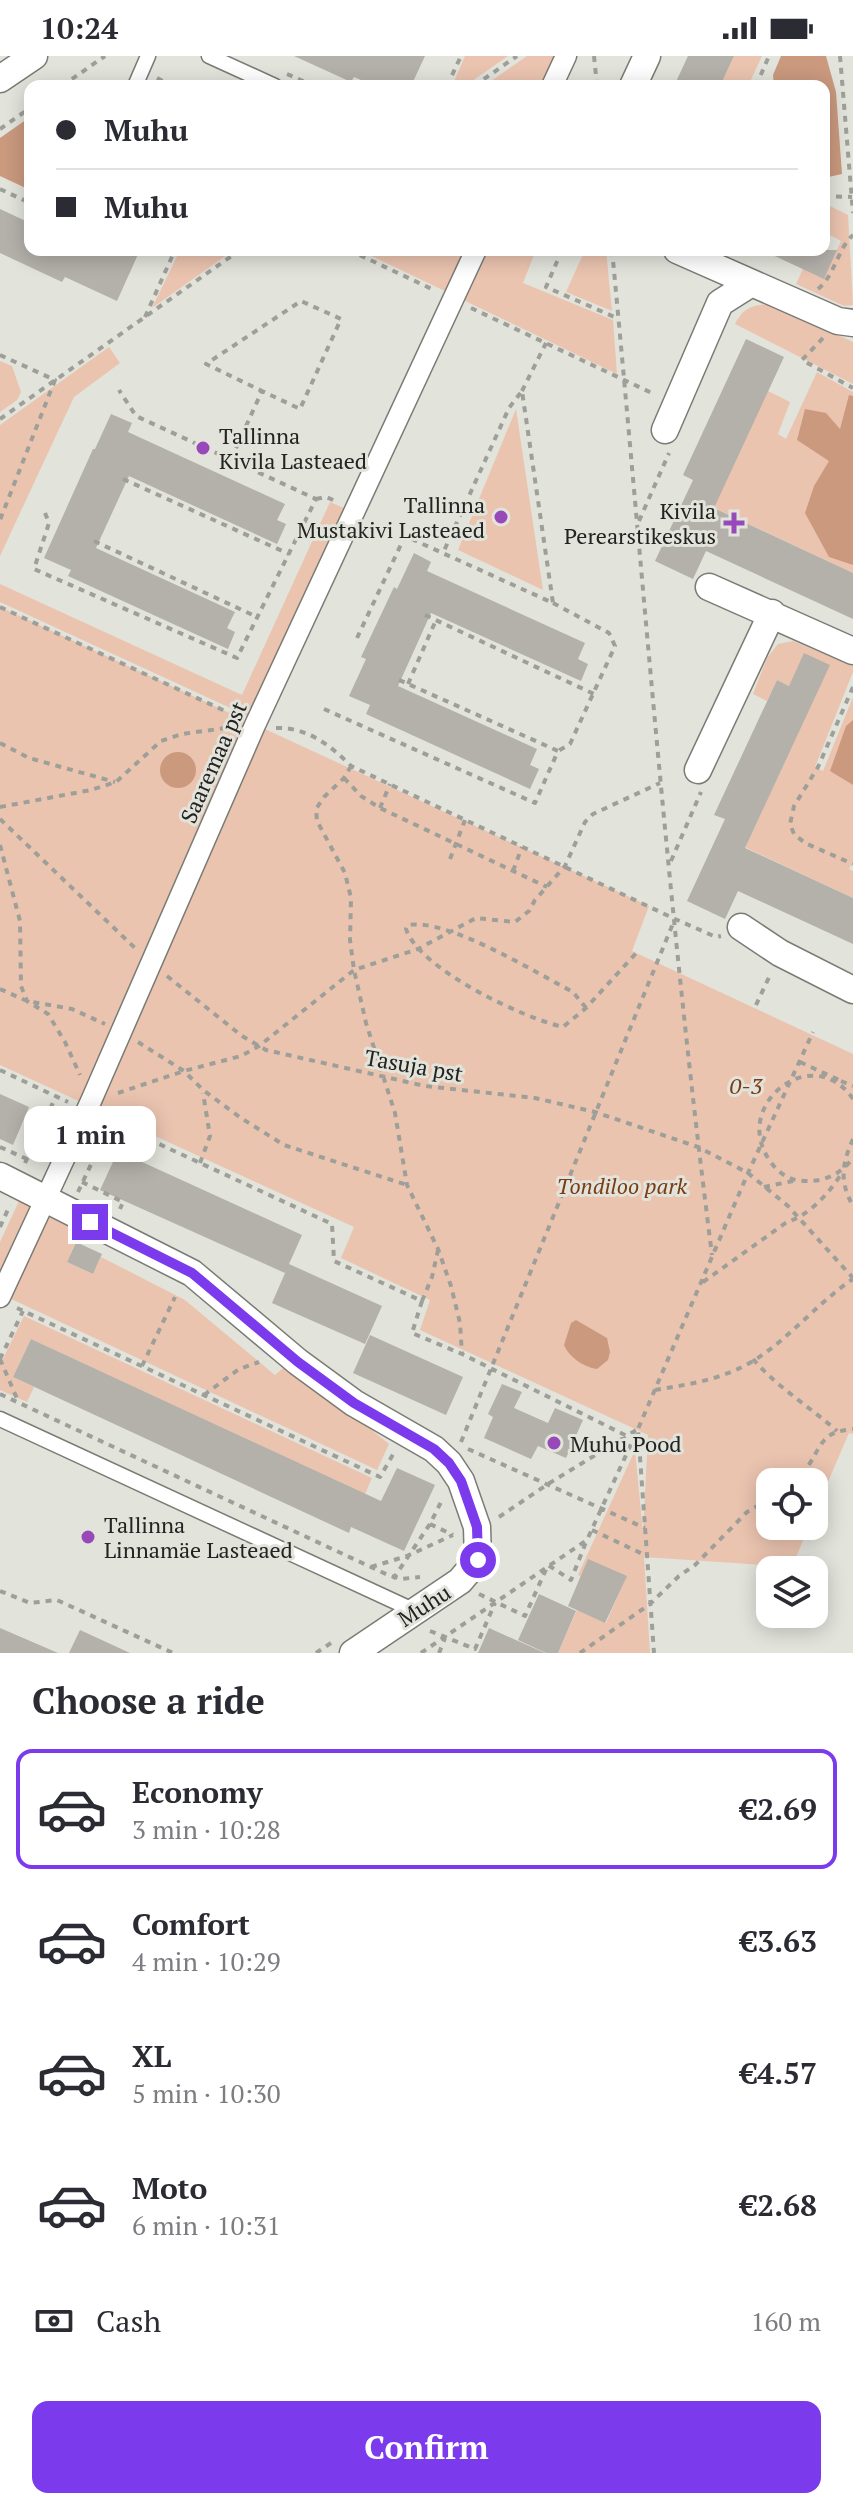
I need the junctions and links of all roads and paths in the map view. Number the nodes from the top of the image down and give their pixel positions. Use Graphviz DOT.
graph roads {
  1 [pos="34,56"];
  2 [pos="105,56"];
  3 [pos="148,56"];
  4 [pos="209,56"];
  5 [pos="461,56"];
  6 [pos="517,56"];
  7 [pos="566,56"];
  8 [pos="594,56"];
  9 [pos="647,56"];
  10 [pos="769,56"];
  11 [pos="840,56"];
  12 [pos="0,79"];
  13 [pos="71,80"];
  14 [pos="138,80"];
  15 [pos="262,80"];
  16 [pos="450,80"];
  17 [pos="483,80"];
  18 [pos="555,80"];
  19 [pos="596,80"];
  20 [pos="636,80"];
  21 [pos="759,80"];
  22 [pos="24,112"];
  23 [pos="0,129"];
  24 [pos="0,189"];
  25 [pos="830,196"];
  26 [pos="852,197"];
  27 [pos="24,200"];
  28 [pos="853,213"];
  29 [pos="853,235"];
  30 [pos="172,256"];
  31 [pos="232,256"];
  32 [pos="361,256"];
  33 [pos="473,256"];
  34 [pos="559,256"];
  35 [pos="613,256"];
  36 [pos="690,256"];
  37 [pos="750,284"];
  38 [pos="453,300"];
  39 [pos="800,305"];
  40 [pos="144,318"];
  41 [pos="619,319"];
  42 [pos="846,322"];
  43 [pos="546,343"];
  44 [pos="0,355"];
  45 [pos="55,380"];
  46 [pos="624,380"];
  47 [pos="853,388"];
  48 [pos="119,390"];
  49 [pos="262,391"];
  50 [pos="522,391"];
  51 [pos="675,404"];
  52 [pos="0,419"];
  53 [pos="665,430"];
  54 [pos="231,459"];
  55 [pos="123,479"];
  56 [pos="45,513"];
  57 [pos="0,520"];
  58 [pos="637,525"];
  59 [pos="94,541"];
  60 [pos="443,553"];
  61 [pos="289,554"];
  62 [pos="709,587"];
  63 [pos="553,603"];
  64 [pos="0,607"];
  65 [pos="772,613"];
  66 [pos="425,615"];
  67 [pos="257,617"];
  68 [pos="437,620"];
  69 [pos="357,638"];
  70 [pos="853,651"];
  71 [pos="397,679"];
  72 [pos="408,684"];
  73 [pos="853,687"];
  74 [pos="594,694"];
  75 [pos="324,709"];
  76 [pos="255,725"];
  77 [pos="0,743"];
  78 [pos="558,751"];
  79 [pos="351,766"];
  80 [pos="698,770"];
  81 [pos="344,778"];
  82 [pos="116,782"];
  83 [pos="661,783"];
  84 [pos="390,784"];
  85 [pos="0,807"];
  86 [pos="380,808"];
  87 [pos="0,819"];
  88 [pos="465,820"];
  89 [pos="455,843"];
  90 [pos="0,845"];
  91 [pos="522,847"];
  92 [pos="450,859"];
  93 [pos="670,863"];
  94 [pos="853,864"];
  95 [pos="565,866"];
  96 [pos="513,871"];
  97 [pos="547,887"];
  98 [pos="675,919"];
  99 [pos="741,927"];
  100 [pos="452,931"];
  101 [pos="418,949"];
  102 [pos="639,950"];
  103 [pos="780,953"];
  104 [pos="150,963"];
  105 [pos="354,970"];
  106 [pos="0,989"];
  107 [pos="853,990"];
  108 [pos="27,1001"];
  109 [pos="756,1005"];
  110 [pos="586,1008"];
  111 [pos="120,1031"];
  112 [pos="813,1032"];
  113 [pos="259,1046"];
  114 [pos="800,1062"];
  115 [pos="0,1070"];
  116 [pos="184,1071"];
  117 [pos="385,1078"];
  118 [pos="791,1080"];
  119 [pos="838,1082"];
  120 [pos="853,1086"];
  121 [pos="203,1090"];
  122 [pos="56,1096"];
  123 [pos="853,1099"];
  124 [pos="89,1106"];
  125 [pos="595,1112"];
  126 [pos="111,1122"];
  127 [pos="853,1139"];
  128 [pos="0,1147"];
  129 [pos="698,1147"];
  130 [pos="760,1147"];
  131 [pos="853,1158"];
  132 [pos="27,1159"];
  133 [pos="200,1163"];
  134 [pos="843,1171"];
  135 [pos="748,1173"];
  136 [pos="12,1181"];
  137 [pos="795,1181"];
  138 [pos="407,1185"];
  139 [pos="764,1187"];
  140 [pos="46,1197"];
  141 [pos="74,1198"];
  142 [pos="0,1201"];
  143 [pos="853,1206"];
  144 [pos="6,1213"];
  145 [pos="801,1218"];
  146 [pos="0,1227"];
  147 [pos="438,1249"];
  148 [pos="712,1255"];
  149 [pos="853,1279"];
  150 [pos="700,1284"];
  151 [pos="175,1297"];
  152 [pos="6,1301"];
  153 [pos="422,1301"];
  154 [pos="23,1310"];
  155 [pos="278,1345"];
  156 [pos="462,1354"];
  157 [pos="0,1359"];
  158 [pos="753,1359"];
  159 [pos="142,1366"];
  160 [pos="491,1370"];
  161 [pos="655,1390"];
  162 [pos="0,1394"];
  163 [pos="204,1395"];
  164 [pos="19,1403"];
  165 [pos="0,1419"];
  166 [pos="638,1429"];
  167 [pos="853,1429"];
  168 [pos="837,1431"];
  169 [pos="403,1432"];
  170 [pos="627,1436"];
  171 [pos="807,1468"];
  172 [pos="450,1501"];
  173 [pos="756,1507"];
  174 [pos="601,1508"];
  175 [pos="430,1524"];
  176 [pos="645,1528"];
  177 [pos="592,1530"];
  178 [pos="454,1533"];
  179 [pos="587,1540"];
  180 [pos="452,1549"];
  181 [pos="407,1556"];
  182 [pos="647,1556"];
  183 [pos="548,1565"];
  184 [pos="371,1567"];
  185 [pos="393,1576"];
  186 [pos="422,1577"];
  187 [pos="460,1581"];
  188 [pos="0,1591"];
  189 [pos="496,1601"];
  190 [pos="650,1604"];
  191 [pos="403,1609"];
  192 [pos="446,1636"];
  193 [pos="173,1653"];
  194 [pos="353,1653"];
  195 [pos="421,1653"];
  196 [pos="439,1653"];
  197 [pos="580,1653"];
  198 [pos="654,1653"];
  1 -- 12 [label="street"];
  2 -- 13 [label="path"];
  3 -- 14 [label="lane"];
  4 -- 15 [label="lane"];
  5 -- 16 [label="path"];
  6 -- 17 [label="path"];
  7 -- 18 [label="street"];
  8 -- 19 [label="path"];
  9 -- 20 [label="street"];
  10 -- 21 [label="path"];
  11 -- 26 [label="path"];
  22 -- 23 [label="path"];
  24 -- 27 [label="path"];
  25 -- 26 [label="path"];
  26 -- 28 [label="path"];
  29 -- 39 [label="path"];
  30 -- 40 [label="path"];
  31 -- 40 [label="path"];
  32 -- 38 [label="path"];
  33 -- 38 [label="street, Saaremaa pst"];
  34 -- 41 [label="path"];
  35 -- 41 [label="path"];
  36 -- 37 [label="street"];
  37 -- 39 [label="street"];
  37 -- 51 [label="street"];
  38 -- 43 [label="path"];
  38 -- 76 [label="street, Saaremaa pst"];
  39 -- 42 [label="street"];
  40 -- 45 [label="path"];
  41 -- 46 [label="path"];
  42 -- 47 [label="path"];
  43 -- 46 [label="path"];
  43 -- 50 [label="path"];
  44 -- 45 [label="path"];
  45 -- 52 [label="path"];
  45 -- 57 [label="path"];
  46 -- 51 [label="path"];
  46 -- 58 [label="path"];
  48 -- 54 [label="path"];
  49 -- 49 [label="path"];
  49 -- 54 [label="path"];
  50 -- 60 [label="path"];
  50 -- 63 [label="path"];
  51 -- 53 [label="street"];
  53 -- 58 [label="path"];
  54 -- 61 [label="path"];
  55 -- 61 [label="path"];
  56 -- 67 [label="path"];
  58 -- 83 [label="path"];
  59 -- 67 [label="path"];
  60 -- 63 [label="path"];
  60 -- 69 [label="path"];
  61 -- 67 [label="path"];
  62 -- 65 [label="street"];
  63 -- 74 [label="path"];
  64 -- 76 [label="path"];
  65 -- 70 [label="street"];
  65 -- 80 [label="street"];
  66 -- 68 [label="path"];
  68 -- 72 [label="path"];
  68 -- 74 [label="path"];
  71 -- 72 [label="path"];
  72 -- 78 [label="path"];
  73 -- 94 [label="path"];
  74 -- 78 [label="path"];
  75 -- 78 [label="path"];
  76 -- 79 [label="path"];
  76 -- 82 [label="path"];
  76 -- 104 [label="street, Saaremaa pst"];
  77 -- 82 [label="path"];
  79 -- 81 [label="path"];
  79 -- 84 [label="path"];
  80 -- 93 [label="path"];
  81 -- 86 [label="path"];
  81 -- 105 [label="path"];
  82 -- 85 [label="path"];
  83 -- 93 [label="path"];
  83 -- 95 [label="path"];
  84 -- 86 [label="path"];
  84 -- 88 [label="path"];
  86 -- 89 [label="path"];
  87 -- 104 [label="path, Tasuja pst"];
  88 -- 89 [label="path"];
  88 -- 91 [label="path"];
  89 -- 92 [label="path"];
  89 -- 96 [label="path"];
  90 -- 108 [label="path"];
  91 -- 95 [label="path"];
  91 -- 96 [label="path"];
  93 -- 98 [label="path"];
  95 -- 97 [label="path"];
  95 -- 98 [label="path"];
  96 -- 97 [label="path"];
  97 -- 100 [label="path"];
  98 -- 99 [label="path"];
  98 -- 125 [label="path"];
  98 -- 129 [label="path"];
  99 -- 103 [label="street"];
  100 -- 101 [label="path"];
  100 -- 101 [label="path"];
  100 -- 110 [label="path"];
  101 -- 105 [label="path"];
  101 -- 110 [label="path"];
  102 -- 110 [label="path"];
  103 -- 107 [label="street"];
  103 -- 109 [label="path"];
  104 -- 111 [label="street, Saaremaa pst"];
  104 -- 113 [label="path, Tasuja pst"];
  105 -- 113 [label="path"];
  105 -- 117 [label="path"];
  106 -- 108 [label="path"];
  108 -- 111 [label="path"];
  108 -- 124 [label="path"];
  111 -- 116 [label="path"];
  111 -- 124 [label="street, Saaremaa pst"];
  112 -- 114 [label="path"];
  113 -- 116 [label="path"];
  113 -- 117 [label="path, Tasuja pst"];
  114 -- 118 [label="path"];
  114 -- 119 [label="path"];
  115 -- 122 [label="path"];
  116 -- 121 [label="path"];
  116 -- 124 [label="path"];
  117 -- 125 [label="path, Tasuja pst"];
  117 -- 138 [label="path"];
  118 -- 119 [label="path"];
  118 -- 130 [label="path"];
  118 -- 130 [label="path"];
  119 -- 120 [label="path"];
  119 -- 123 [label="path"];
  121 -- 133 [label="path"];
  121 -- 138 [label="path"];
  122 -- 124 [label="path"];
  122 -- 132 [label="path"];
  124 -- 126 [label="path"];
  124 -- 140 [label="street, Saaremaa pst"];
  125 -- 129 [label="path, Tasuja pst"];
  125 -- 160 [label="path"];
  126 -- 133 [label="path"];
  126 -- 141 [label="path"];
  127 -- 134 [label="path"];
  128 -- 132 [label="path"];
  129 -- 135 [label="path, Tasuja pst"];
  129 -- 148 [label="path"];
  130 -- 135 [label="path"];
  130 -- 137 [label="path"];
  131 -- 134 [label="path"];
  132 -- 136 [label="path"];
  133 -- 153 [label="path"];
  134 -- 137 [label="path"];
  134 -- 143 [label="path"];
  134 -- 145 [label="path"];
  135 -- 139 [label="path, Tasuja pst"];
  135 -- 148 [label="path"];
  136 -- 140 [label="street, Muhu"];
  136 -- 144 [label="path"];
  137 -- 139 [label="path"];
  138 -- 147 [label="path"];
  139 -- 145 [label="path, Tasuja pst"];
  140 -- 152 [label="street, Saaremaa pst"];
  140 -- 155 [label="street, Muhu"];
  142 -- 144 [label="path"];
  144 -- 146 [label="path"];
  145 -- 149 [label="path, Tasuja pst"];
  145 -- 150 [label="path"];
  147 -- 153 [label="path"];
  147 -- 156 [label="path"];
  148 -- 150 [label="path"];
  149 -- 158 [label="path"];
  150 -- 161 [label="path"];
  151 -- 159 [label="path"];
  152 -- 154 [label="path"];
  153 -- 156 [label="path"];
  154 -- 157 [label="path"];
  154 -- 159 [label="path"];
  155 -- 163 [label="path"];
  155 -- 169 [label="street, Muhu"];
  156 -- 160 [label="path"];
  157 -- 164 [label="path"];
  158 -- 161 [label="path"];
  158 -- 168 [label="path"];
  159 -- 163 [label="path"];
  160 -- 170 [label="path"];
  160 -- 174 [label="path"];
  161 -- 166 [label="path"];
  162 -- 164 [label="path"];
  163 -- 169 [label="path"];
  164 -- 184 [label="path"];
  165 -- 191 [label="lane"];
  166 -- 174 [label="path"];
  166 -- 176 [label="path"];
  167 -- 168 [label="path"];
  168 -- 171 [label="path"];
  169 -- 187 [label="street, Muhu"];
  172 -- 175 [label="path"];
  173 -- 190 [label="path"];
  174 -- 176 [label="path"];
  174 -- 177 [label="path"];
  175 -- 178 [label="path"];
  175 -- 181 [label="path"];
  176 -- 182 [label="path"];
  177 -- 179 [label="path"];
  177 -- 182 [label="path"];
  178 -- 180 [label="path"];
  178 -- 181 [label="path"];
  179 -- 183 [label="path"];
  179 -- 183 [label="path"];
  181 -- 184 [label="path"];
  181 -- 185 [label="path"];
  182 -- 190 [label="path"];
  183 -- 189 [label="path"];
  183 -- 189 [label="path"];
  184 -- 185 [label="path"];
  185 -- 186 [label="path"];
  185 -- 191 [label="path"];
  187 -- 189 [label="path"];
  187 -- 191 [label="street, Muhu"];
  188 -- 193 [label="path"];
  189 -- 192 [label="path"];
  189 -- 192 [label="path"];
  190 -- 197 [label="path"];
  190 -- 198 [label="path"];
  191 -- 192 [label="path"];
  191 -- 194 [label="street, Muhu"];
  192 -- 195 [label="path"];
  192 -- 196 [label="path"];
}
